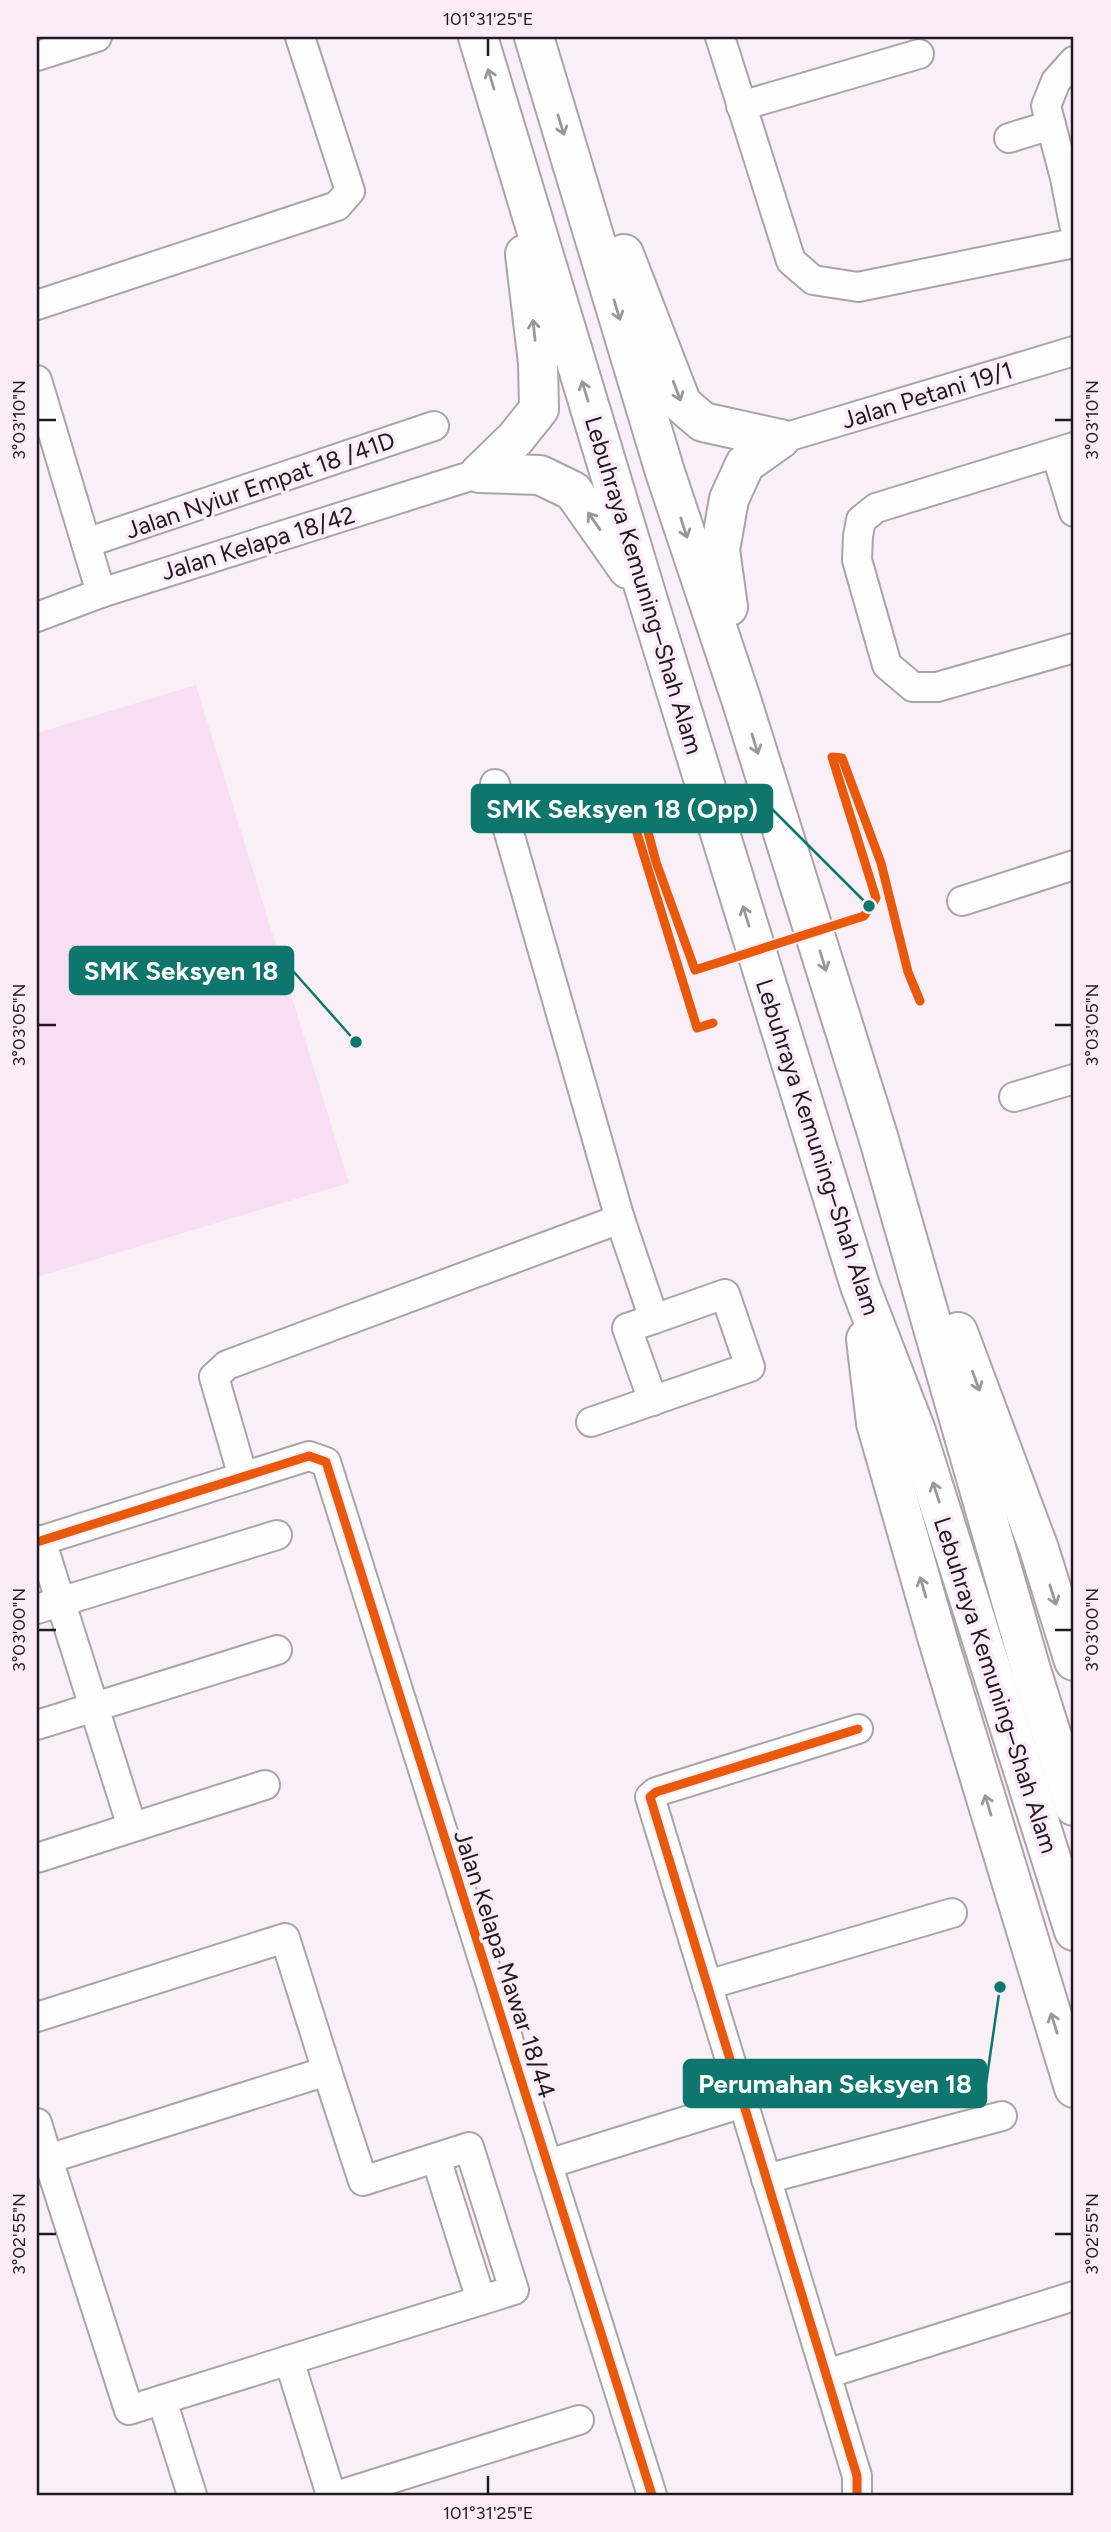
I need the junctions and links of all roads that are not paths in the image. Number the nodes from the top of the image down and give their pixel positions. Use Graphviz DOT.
graph roads {
  1 [pos="97,37"];
  2 [pos="300,37"];
  3 [pos="478,37"];
  4 [pos="534,37"];
  5 [pos="720,37"];
  6 [pos="919,54"];
  7 [pos="37,56"];
  8 [pos="1074,61"];
  9 [pos="741,106"];
  10 [pos="1051,125"];
  11 [pos="507,130"];
  12 [pos="1009,138"];
  13 [pos="576,175"];
  14 [pos="1070,176"];
  15 [pos="1074,224"];
  16 [pos="1074,243"];
  17 [pos="37,304"];
  18 [pos="1074,351"];
  19 [pos="37,380"];
  20 [pos="434,426"];
  21 [pos="780,439"];
  22 [pos="1065,450"];
  23 [pos="480,473"];
  24 [pos="1074,512"];
  25 [pos="86,543"];
  26 [pos="102,593"];
  27 [pos="647,597"];
  28 [pos="37,617"];
  29 [pos="1074,648"];
  30 [pos="741,699"];
  31 [pos="495,784"];
  32 [pos="1074,865"];
  33 [pos="962,901"];
  34 [pos="1074,1079"];
  35 [pos="1014,1097"];
  36 [pos="878,1136"];
  37 [pos="620,1219"];
  38 [pos="860,1286"];
  39 [pos="654,1319"];
  40 [pos="653,1401"];
  41 [pos="591,1422"];
  42 [pos="243,1477"];
  43 [pos="277,1535"];
  44 [pos="39,1541"];
  45 [pos="49,1605"];
  46 [pos="277,1650"];
  47 [pos="1074,1661"];
  48 [pos="94,1707"];
  49 [pos="37,1725"];
  50 [pos="858,1729"];
  51 [pos="265,1786"];
  52 [pos="1074,1806"];
  53 [pos="132,1827"];
  54 [pos="37,1858"];
  55 [pos="952,1913"];
  56 [pos="1074,1931"];
  57 [pos="707,1985"];
  58 [pos="37,2017"];
  59 [pos="327,2071"];
  60 [pos="1074,2088"];
  61 [pos="743,2103"];
  62 [pos="1002,2116"];
  63 [pos="37,2123"];
  64 [pos="436,2158"];
  65 [pos="48,2159"];
  66 [pos="548,2164"];
  67 [pos="766,2179"];
  68 [pos="1074,2296"];
  69 [pos="481,2300"];
  70 [pos="289,2360"];
  71 [pos="826,2374"];
  72 [pos="162,2400"];
  73 [pos="579,2420"];
  74 [pos="192,2495"];
  75 [pos="331,2495"];
  76 [pos="340,2495"];
  77 [pos="652,2495"];
  78 [pos="857,2495"];
  1 -- 7 [label="street"];
  2 -- 17 [label="street"];
  11 -- 3 [label="highway, Lebuhraya Kemuning–Shah Alam, one-way"];
  4 -- 13 [label="highway, Lebuhraya Kemuning–Shah Alam, one-way"];
  5 -- 9 [label="street"];
  6 -- 9 [label="street"];
  8 -- 10 [label="street"];
  9 -- 16 [label="street"];
  10 -- 12 [label="street"];
  10 -- 14 [label="street"];
  23 -- 11 [label="highway, one-way"];
  27 -- 11 [label="highway, Lebuhraya Kemuning–Shah Alam, one-way"];
  13 -- 21 [label="highway, one-way"];
  13 -- 30 [label="highway, Lebuhraya Kemuning–Shah Alam, one-way"];
  14 -- 15 [label="street"];
  18 -- 21 [label="street, Jalan Petani 19/1"];
  19 -- 25 [label="street"];
  20 -- 25 [label="street, Jalan Nyiur Empat 18 /41D"];
  21 -- 30 [label="highway"];
  22 -- 24 [label="street"];
  22 -- 29 [label="street"];
  23 -- 26 [label="street, Jalan Kelapa 18/42"];
  27 -- 23 [label="highway, one-way"];
  25 -- 26 [label="street"];
  26 -- 28 [label="street, Jalan Kelapa 18/42"];
  38 -- 27 [label="highway, Lebuhraya Kemuning–Shah Alam, one-way"];
  30 -- 36 [label="highway, Lebuhraya Kemuning–Shah Alam, one-way"];
  31 -- 37 [label="street"];
  32 -- 33 [label="street"];
  34 -- 35 [label="street"];
  36 -- 47 [label="highway, one-way"];
  36 -- 52 [label="highway, Lebuhraya Kemuning–Shah Alam"];
  37 -- 39 [label="street"];
  37 -- 42 [label="street"];
  56 -- 38 [label="highway, Lebuhraya Kemuning–Shah Alam, one-way"];
  60 -- 38 [label="highway, one-way"];
  39 -- 40 [label="street"];
  39 -- 40 [label="street"];
  40 -- 41 [label="street"];
  42 -- 44 [label="street"];
  42 -- 66 [label="street, Jalan Kelapa Mawar 18/44"];
  43 -- 45 [label="street"];
  44 -- 45 [label="street"];
  45 -- 48 [label="street"];
  46 -- 48 [label="street"];
  48 -- 49 [label="street"];
  48 -- 53 [label="street"];
  50 -- 57 [label="street"];
  51 -- 53 [label="street"];
  53 -- 54 [label="street"];
  55 -- 57 [label="street"];
  57 -- 61 [label="street"];
  58 -- 59 [label="street"];
  59 -- 64 [label="street"];
  59 -- 65 [label="street"];
  61 -- 66 [label="street"];
  61 -- 67 [label="street"];
  62 -- 67 [label="street"];
  63 -- 65 [label="street"];
  64 -- 69 [label="street"];
  64 -- 69 [label="street"];
  65 -- 72 [label="street"];
  66 -- 77 [label="street, Jalan Kelapa Mawar 18/44"];
  67 -- 71 [label="street"];
  68 -- 71 [label="street"];
  69 -- 70 [label="street"];
  70 -- 72 [label="street"];
  70 -- 75 [label="street"];
  71 -- 78 [label="street"];
  72 -- 74 [label="street"];
  73 -- 76 [label="street"];
}
